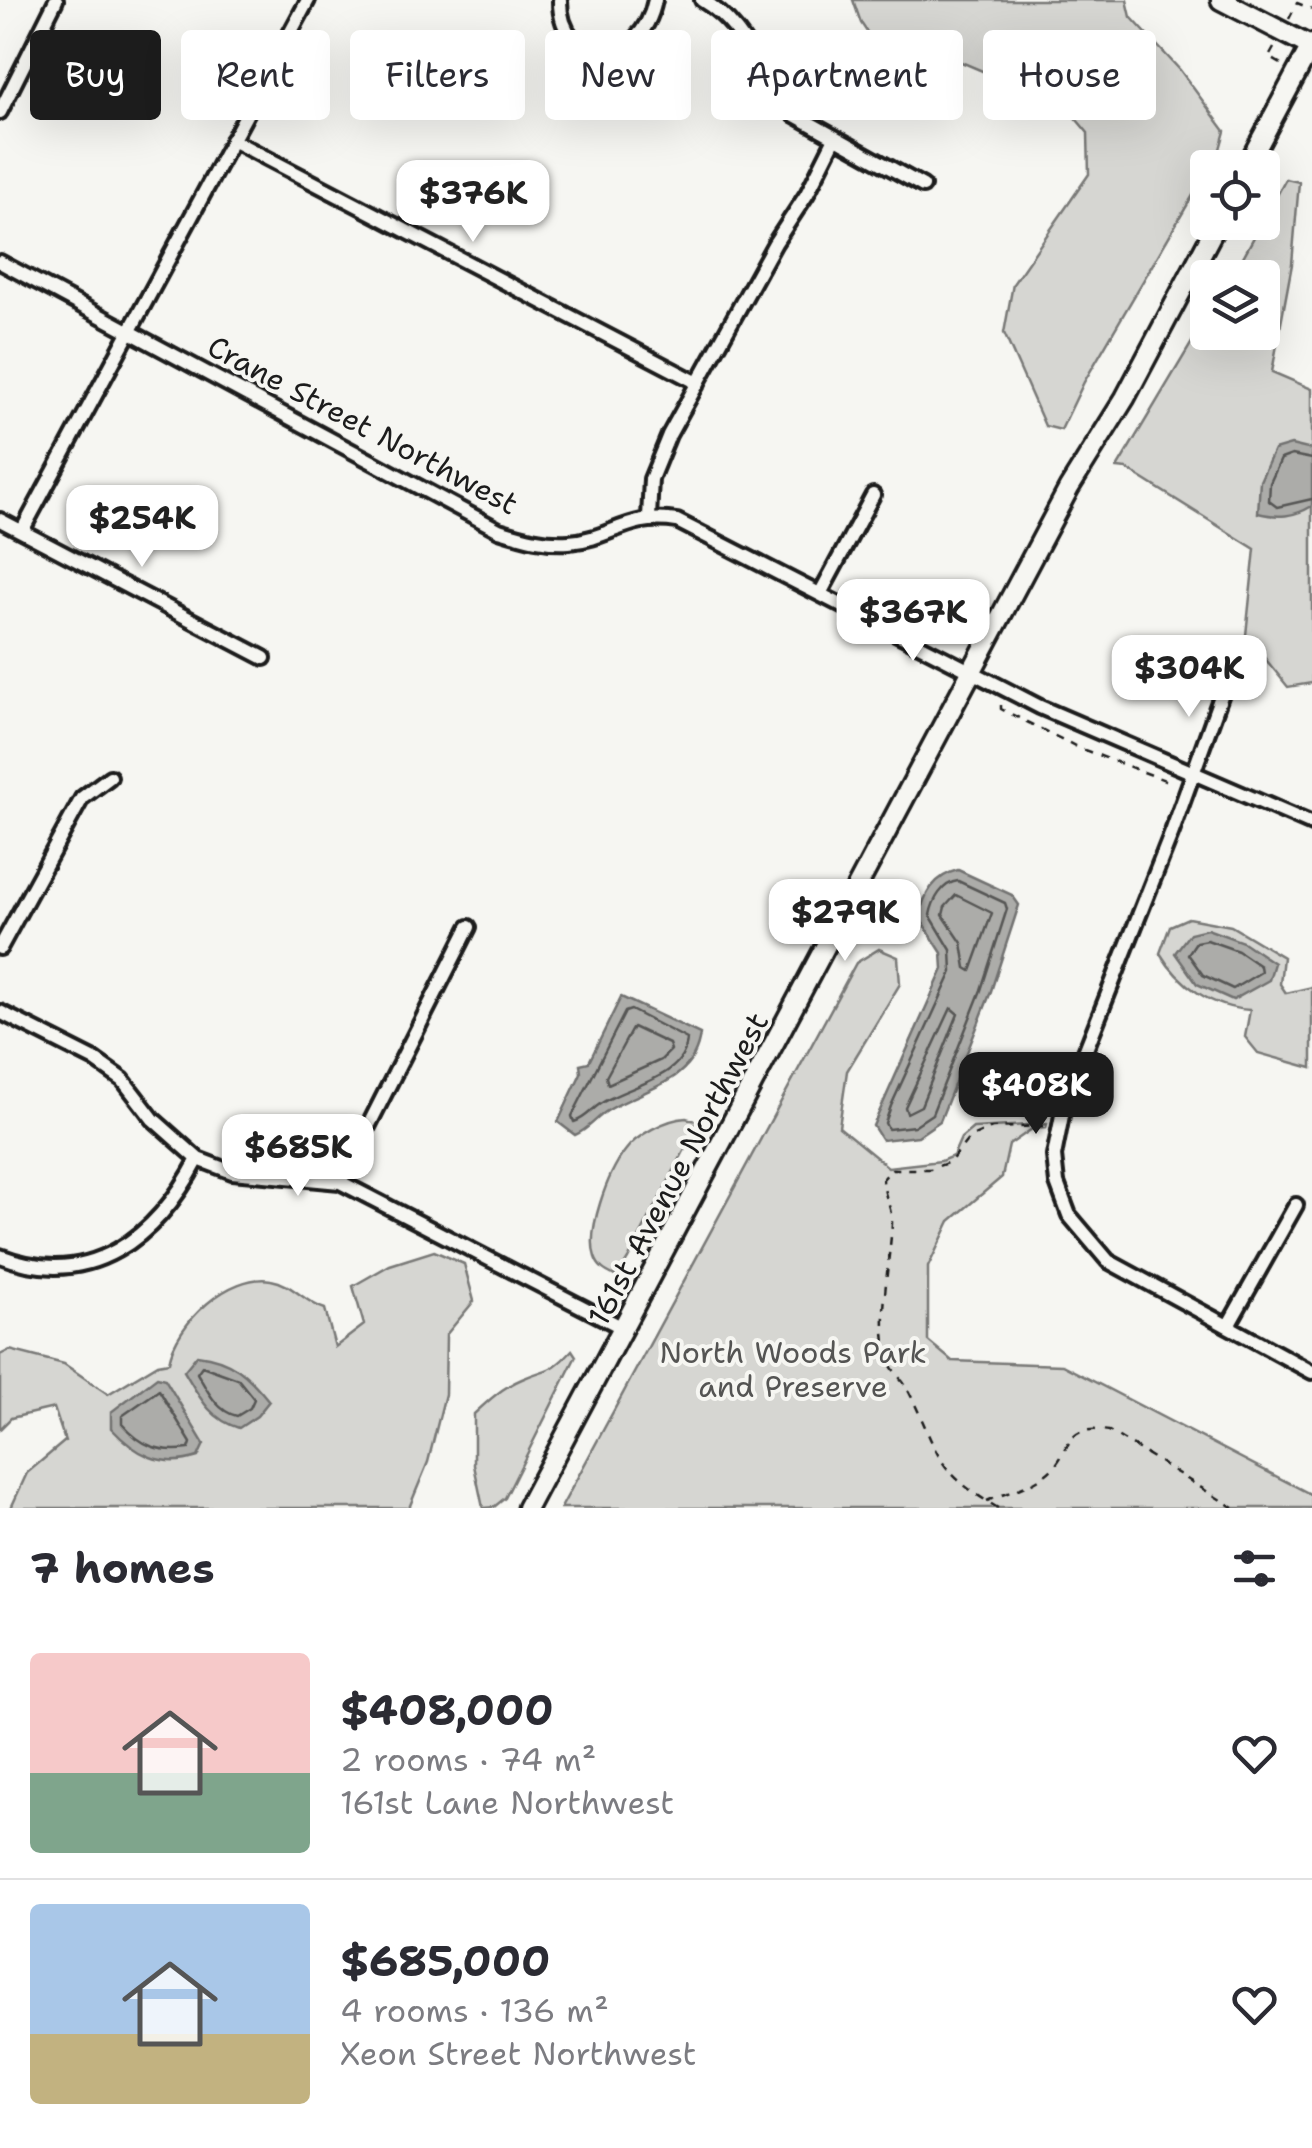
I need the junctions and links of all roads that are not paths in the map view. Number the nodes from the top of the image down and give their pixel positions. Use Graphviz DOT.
graph roads {
  1 [pos="56,0"];
  2 [pos="308,0"];
  3 [pos="560,0"];
  4 [pos="655,0"];
  5 [pos="702,0"];
  6 [pos="1222,0"];
  7 [pos="1312,46"];
  8 [pos="0,112"];
  9 [pos="232,140"];
  10 [pos="834,140"];
  11 [pos="1256,150"];
  12 [pos="923,186"];
  13 [pos="1208,240"];
  14 [pos="0,262"];
  15 [pos="130,329"];
  16 [pos="698,383"];
  17 [pos="874,495"];
  18 [pos="649,516"];
  19 [pos="0,520"];
  20 [pos="22,530"];
  21 [pos="821,592"];
  22 [pos="264,658"];
  23 [pos="972,672"];
  24 [pos="1226,682"];
  25 [pos="1192,773"];
  26 [pos="110,777"];
  27 [pos="1312,824"];
  28 [pos="469,927"];
  29 [pos="0,948"];
  30 [pos="0,1012"];
  31 [pos="198,1159"];
  32 [pos="340,1182"];
  33 [pos="1296,1205"];
  34 [pos="0,1256"];
  35 [pos="1228,1326"];
  36 [pos="623,1328"];
  37 [pos="1312,1372"];
  38 [pos="527,1508"];
  1 -- 8 [label="street"];
  2 -- 9 [label="street"];
  3 -- 4 [label="street"];
  5 -- 10 [label="street"];
  6 -- 7 [label="main road"];
  7 -- 11 [label="main road"];
  9 -- 15 [label="street"];
  9 -- 16 [label="street"];
  10 -- 12 [label="street"];
  10 -- 16 [label="street"];
  13 -- 23 [label="main road, 161st Avenue Northwest"];
  14 -- 15 [label="street, Crane Street Northwest"];
  15 -- 18 [label="street, Crane Street Northwest"];
  15 -- 20 [label="street"];
  16 -- 18 [label="street"];
  17 -- 21 [label="street"];
  18 -- 21 [label="street"];
  19 -- 20 [label="street"];
  20 -- 22 [label="street"];
  21 -- 23 [label="street"];
  23 -- 25 [label="street"];
  23 -- 36 [label="main road, 161st Avenue Northwest"];
  24 -- 25 [label="street"];
  25 -- 27 [label="street"];
  25 -- 35 [label="street"];
  26 -- 29 [label="street"];
  28 -- 32 [label="street"];
  30 -- 31 [label="street"];
  31 -- 32 [label="street"];
  31 -- 34 [label="street"];
  32 -- 36 [label="street"];
  33 -- 35 [label="street"];
  35 -- 37 [label="street"];
  36 -- 38 [label="main road, 161st Avenue Northwest"];
}
